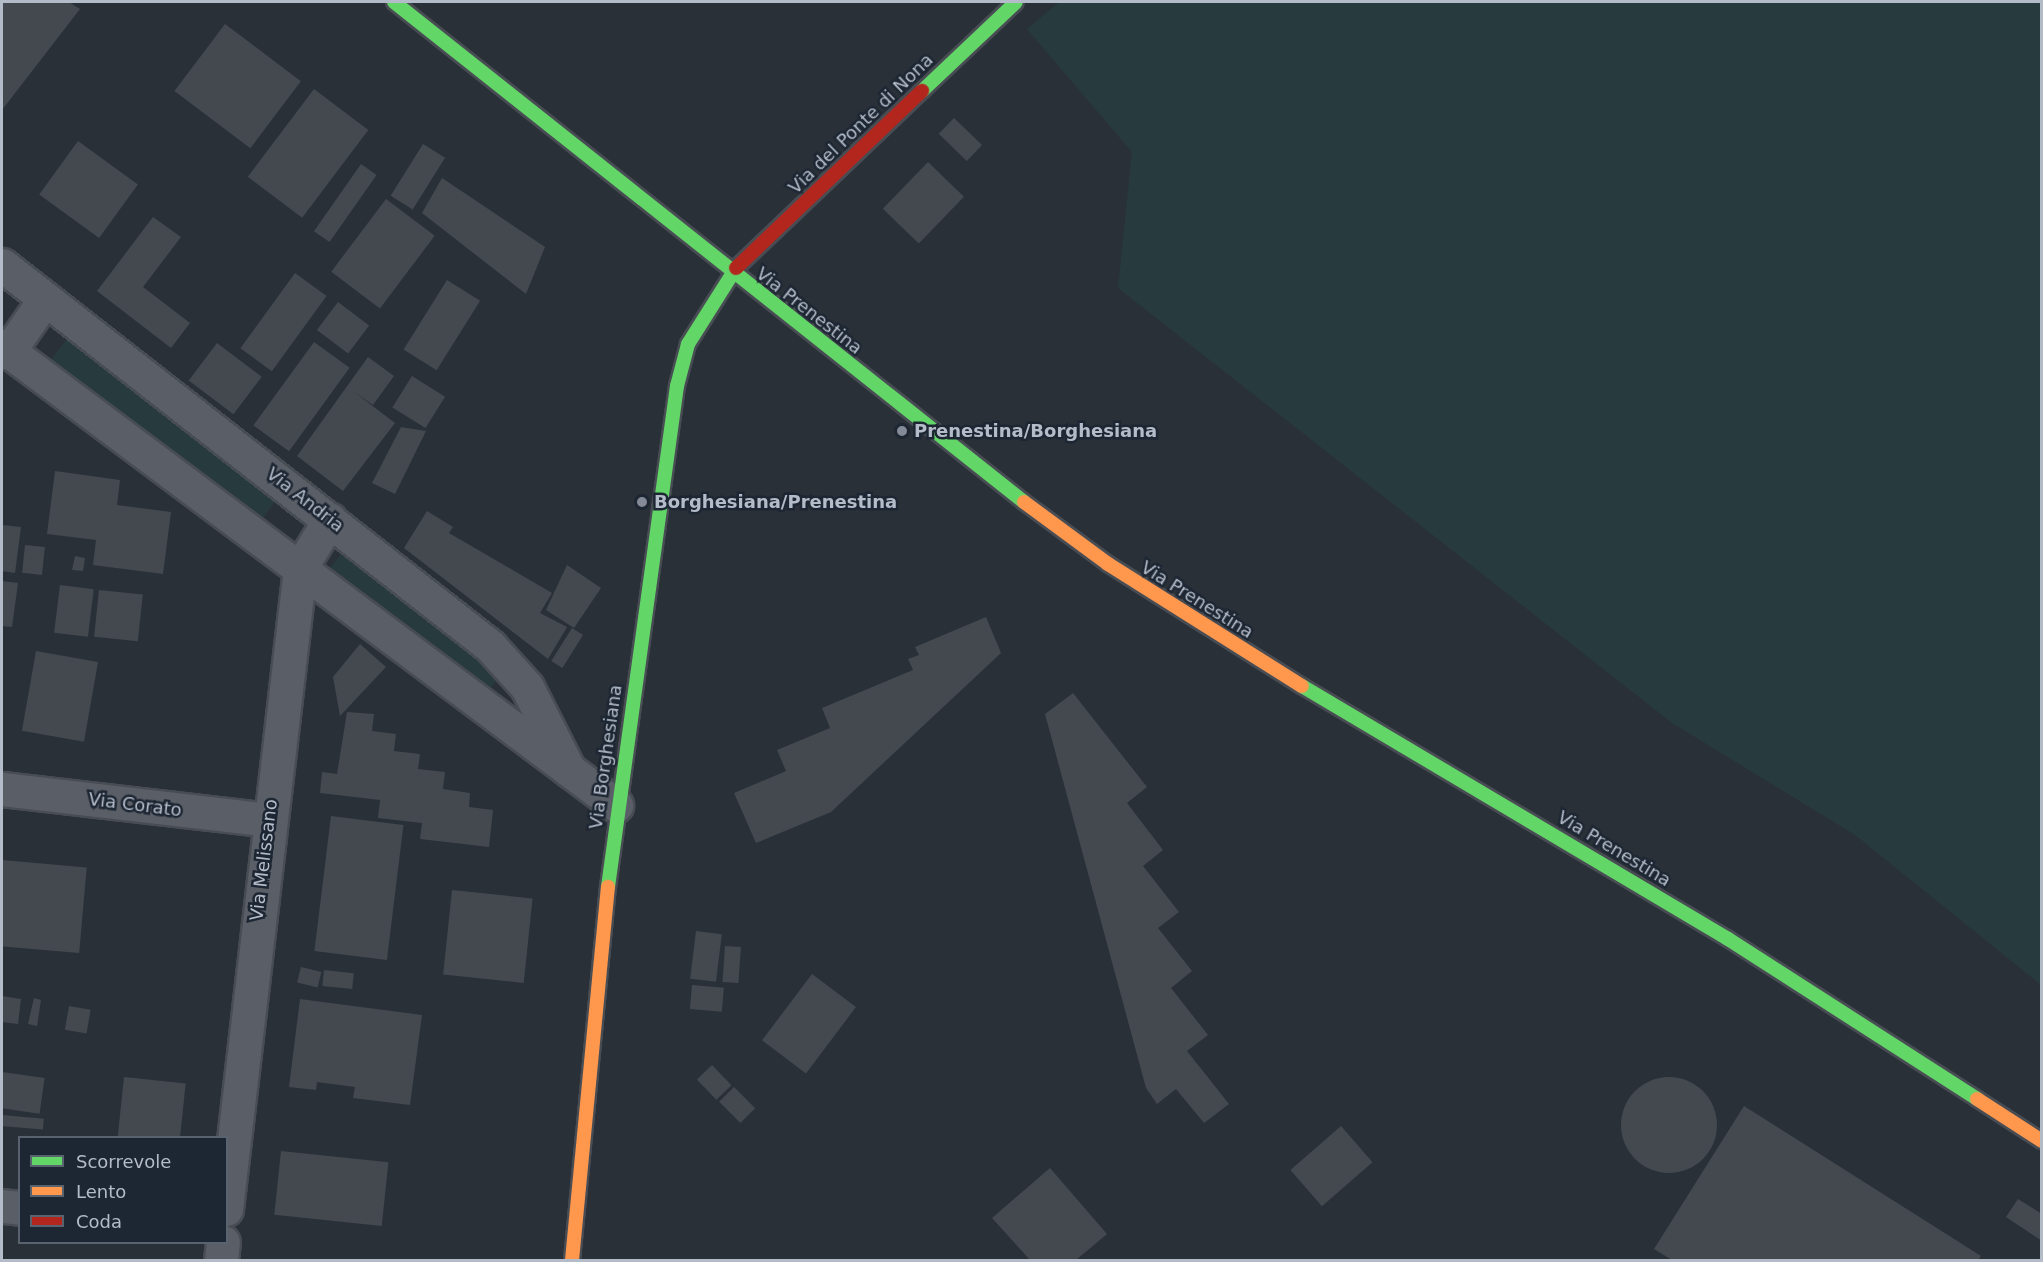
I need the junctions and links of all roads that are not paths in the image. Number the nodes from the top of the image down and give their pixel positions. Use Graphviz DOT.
graph roads {
  1 [pos="394,2"];
  2 [pos="1016,2"];
  3 [pos="2,265"];
  4 [pos="731,273"];
  5 [pos="45,298"];
  6 [pos="4,350"];
  7 [pos="330,519"];
  8 [pos="300,568"];
  9 [pos="569,770"];
  10 [pos="2,789"];
  11 [pos="616,805"];
  12 [pos="268,820"];
  13 [pos="2042,1141"];
  14 [pos="228,1190"];
  15 [pos="2,1206"];
  16 [pos="18,1208"];
  17 [pos="223,1244"];
  18 [pos="221,1260"];
  19 [pos="572,1260"];
  1 -- 4 [label="main road, Via Prenestina"];
  2 -- 4 [label="main road, Via del Ponte di Nona"];
  3 -- 5 [label="street, Via Andria"];
  4 -- 11 [label="main road, Via Borghesiana"];
  4 -- 13 [label="main road, Via Prenestina"];
  5 -- 6 [label="street"];
  5 -- 7 [label="street, Via Andria"];
  6 -- 8 [label="street, Via Andria"];
  7 -- 8 [label="street, Via Melissano"];
  7 -- 9 [label="street, Via Andria"];
  8 -- 9 [label="street, Via Andria"];
  8 -- 12 [label="street, Via Melissano"];
  9 -- 11 [label="street, Via Andria"];
  10 -- 12 [label="street, Via Corato"];
  11 -- 19 [label="main road, Via Borghesiana"];
  12 -- 14 [label="street, Via Melissano"];
  15 -- 16 [label="street"];
  17 -- 18 [label="street"];
}
